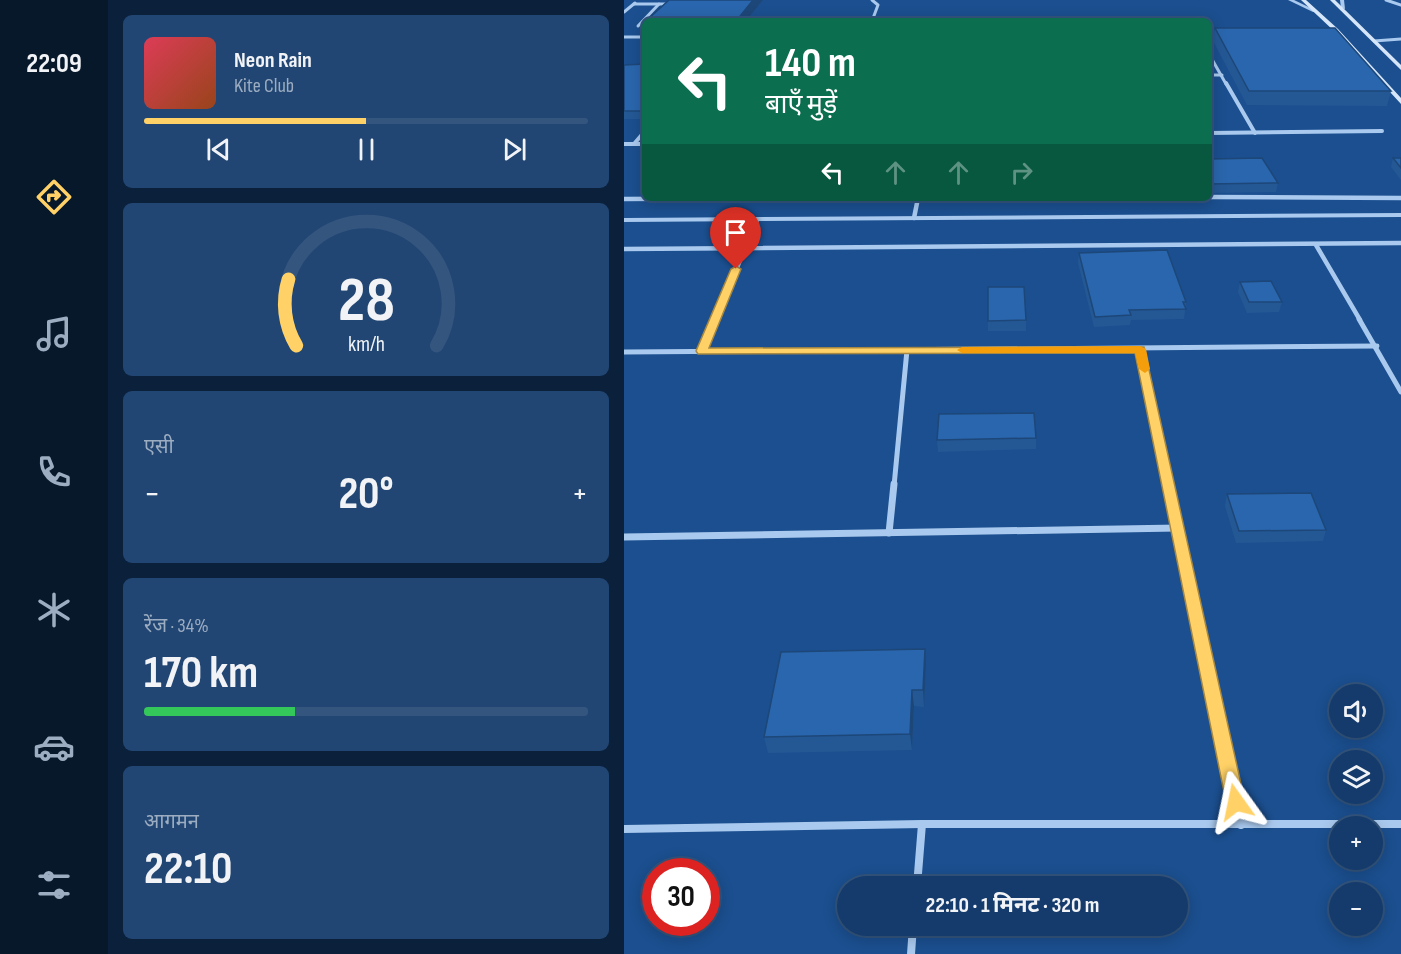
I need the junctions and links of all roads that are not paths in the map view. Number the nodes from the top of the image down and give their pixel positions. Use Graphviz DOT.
graph roads {
  1 [pos="639,0"];
  2 [pos="872,0"];
  3 [pos="1290,0"];
  4 [pos="1303,0"];
  5 [pos="1332,0"];
  6 [pos="1342,0"];
  7 [pos="1386,0"];
  8 [pos="634,4"];
  9 [pos="659,4"];
  10 [pos="680,4"];
  11 [pos="1401,5"];
  12 [pos="1343,8"];
  13 [pos="1315,11"];
  14 [pos="624,12"];
  15 [pos="646,18"];
  16 [pos="873,18"];
  17 [pos="642,22"];
  18 [pos="638,26"];
  19 [pos="1353,29"];
  20 [pos="1361,29"];
  21 [pos="1343,33"];
  22 [pos="1330,36"];
  23 [pos="624,37"];
  24 [pos="642,37"];
  25 [pos="1401,39"];
  26 [pos="1374,41"];
  27 [pos="1212,59"];
  28 [pos="1401,68"];
  29 [pos="1212,75"];
  30 [pos="1221,75"];
  31 [pos="1401,102"];
  32 [pos="1382,131"];
  33 [pos="1212,133"];
  34 [pos="1255,133"];
  35 [pos="642,135"];
  36 [pos="624,144"];
  37 [pos="634,144"];
  38 [pos="642,144"];
  39 [pos="1212,198"];
  40 [pos="1401,198"];
  41 [pos="624,199"];
  42 [pos="642,199"];
  43 [pos="917,201"];
  44 [pos="1401,215"];
  45 [pos="914,218"];
  46 [pos="624,220"];
  47 [pos="757,220"];
  48 [pos="1401,243"];
  49 [pos="1316,244"];
  50 [pos="624,249"];
  51 [pos="745,249"];
  52 [pos="1377,346"];
  53 [pos="1140,349"];
  54 [pos="907,350"];
  55 [pos="702,351"];
  56 [pos="624,352"];
  57 [pos="1401,392"];
  58 [pos="1178,528"];
  59 [pos="889,533"];
  60 [pos="624,537"];
  61 [pos="922,824"];
  62 [pos="1401,824"];
  63 [pos="1241,825"];
  64 [pos="624,829"];
  65 [pos="918,876"];
  66 [pos="912,936"];
  67 [pos="911,954"];
  1 -- 8 [label="street"];
  2 -- 16 [label="street"];
  3 -- 13 [label="street"];
  4 -- 13 [label="main road"];
  5 -- 12 [label="main road"];
  6 -- 12 [label="street"];
  7 -- 11 [label="street"];
  8 -- 9 [label="street"];
  8 -- 14 [label="street"];
  9 -- 10 [label="street"];
  9 -- 15 [label="street"];
  12 -- 20 [label="main road"];
  13 -- 21 [label="main road"];
  17 -- 18 [label="street"];
  19 -- 20 [label="main road"];
  20 -- 26 [label="main road"];
  21 -- 22 [label="street"];
  21 -- 31 [label="main road"];
  23 -- 24 [label="street"];
  25 -- 26 [label="street"];
  26 -- 28 [label="main road"];
  27 -- 30 [label="street"];
  29 -- 30 [label="street"];
  30 -- 34 [label="street"];
  32 -- 34 [label="street"];
  33 -- 34 [label="street"];
  35 -- 37 [label="street"];
  36 -- 37 [label="street"];
  37 -- 38 [label="street"];
  39 -- 40 [label="street"];
  41 -- 42 [label="street"];
  43 -- 45 [label="street"];
  44 -- 45 [label="street"];
  45 -- 47 [label="street"];
  46 -- 47 [label="street"];
  47 -- 51 [label="street"];
  48 -- 49 [label="street"];
  49 -- 51 [label="street"];
  49 -- 52 [label="street"];
  50 -- 51 [label="street"];
  51 -- 55 [label="street"];
  52 -- 53 [label="street"];
  52 -- 57 [label="street"];
  53 -- 54 [label="street"];
  53 -- 58 [label="street"];
  54 -- 55 [label="street"];
  54 -- 59 [label="street"];
  55 -- 56 [label="street"];
  58 -- 59 [label="street"];
  58 -- 63 [label="street"];
  59 -- 60 [label="street"];
  61 -- 63 [label="street"];
  61 -- 64 [label="street"];
  61 -- 65 [label="street"];
  62 -- 63 [label="street"];
  66 -- 67 [label="street"];
}
